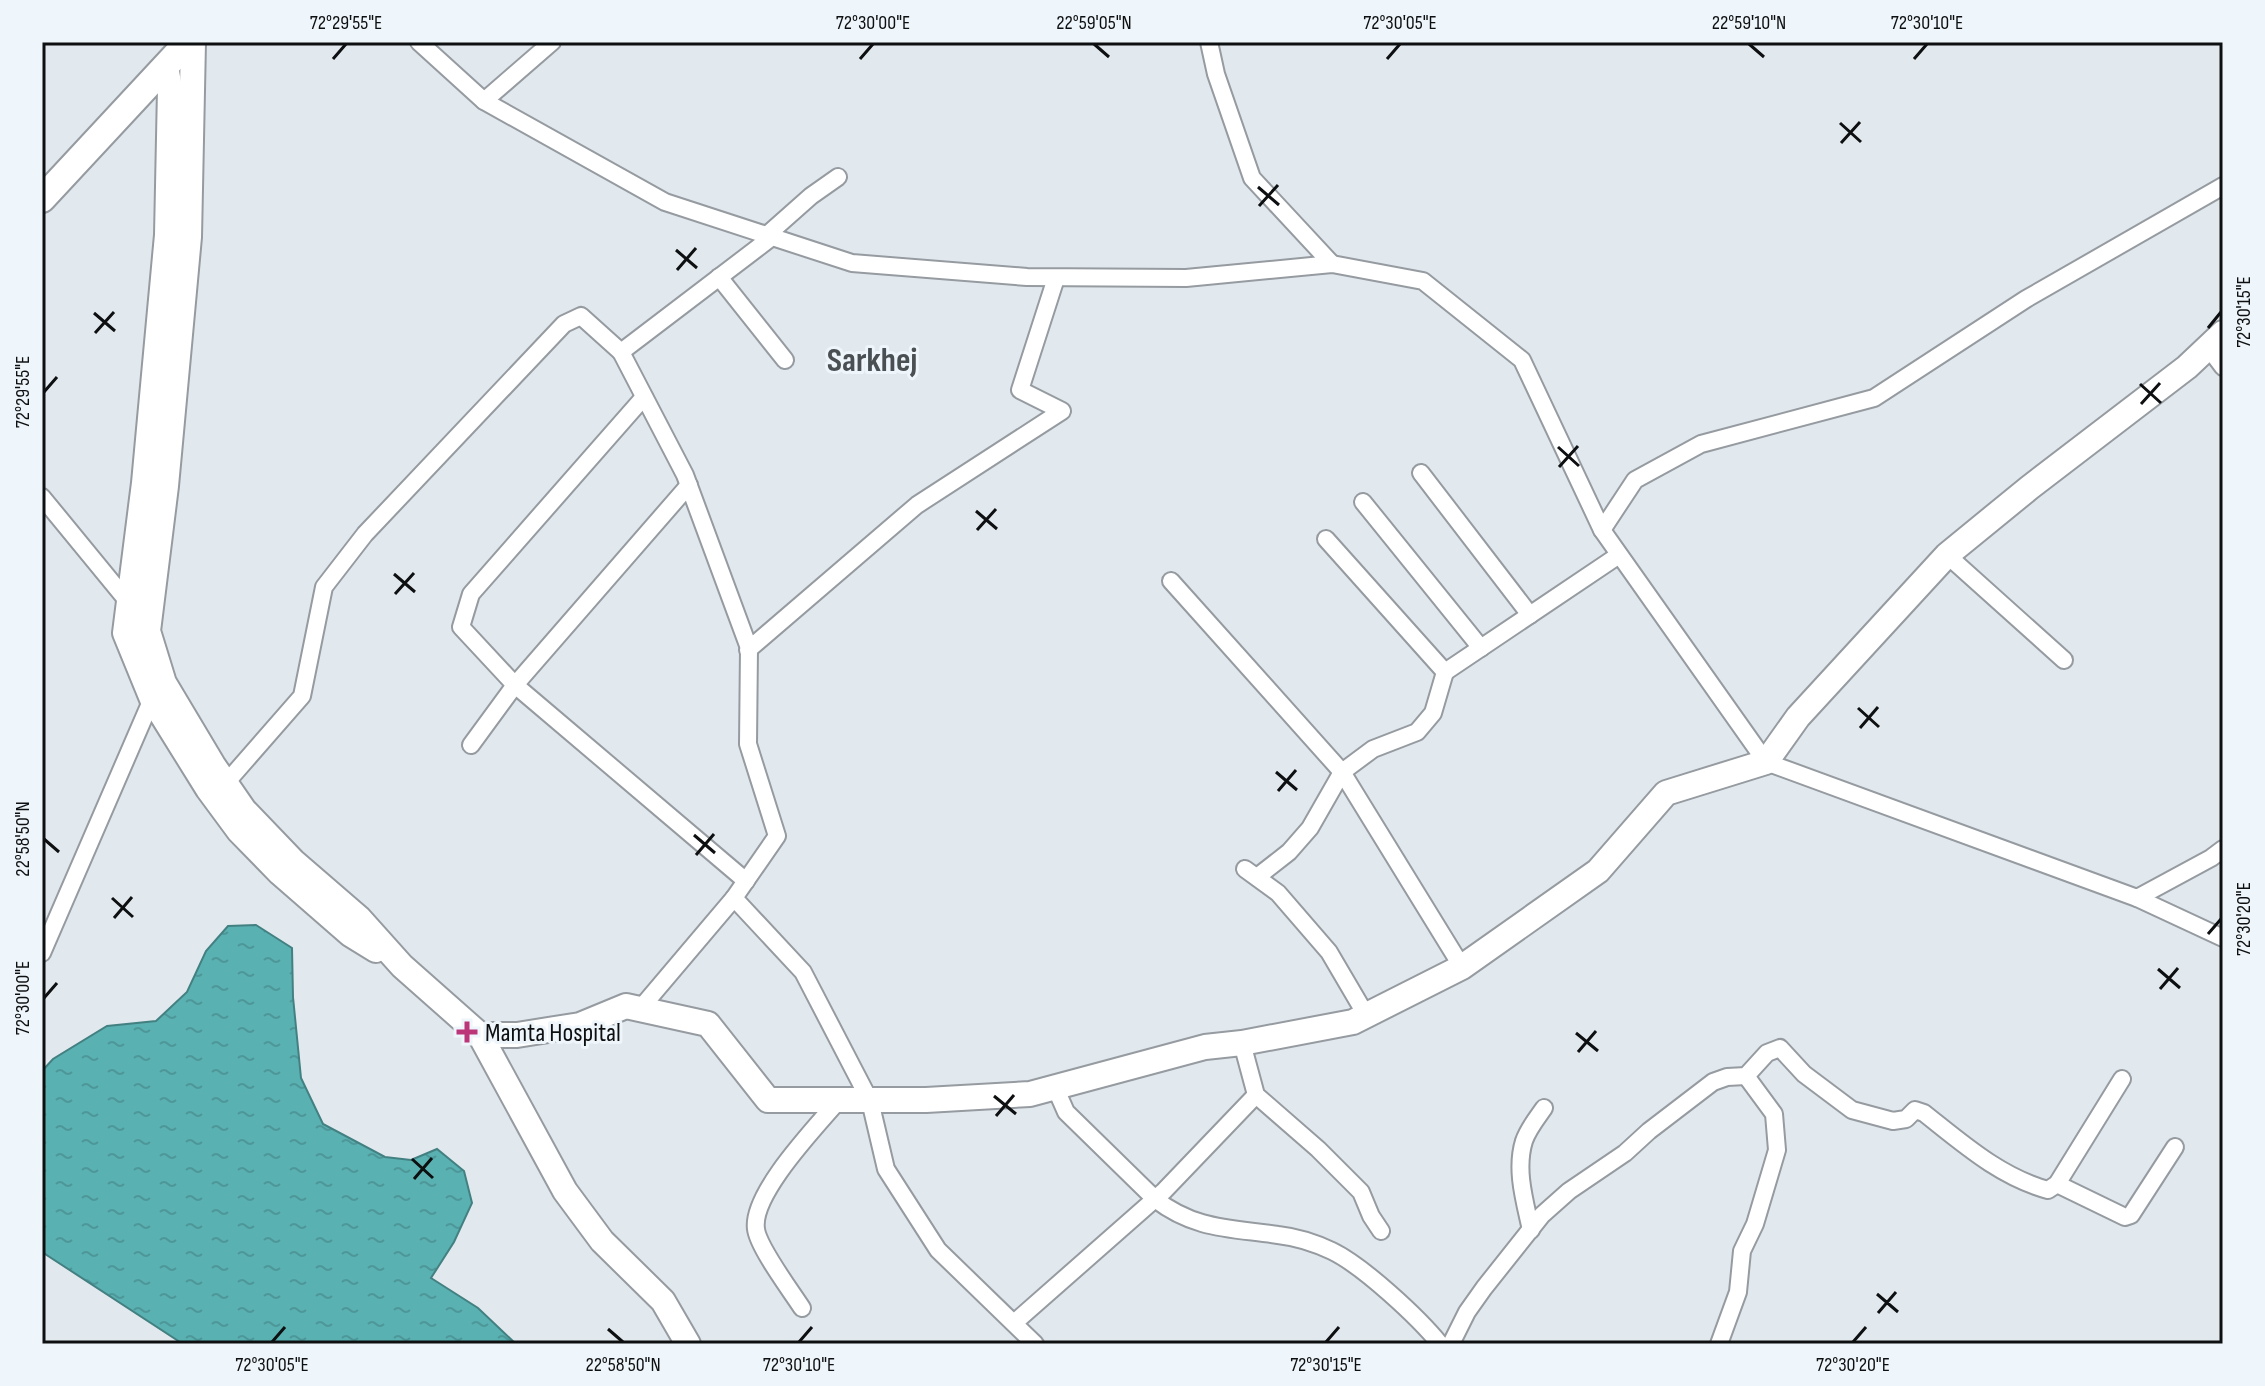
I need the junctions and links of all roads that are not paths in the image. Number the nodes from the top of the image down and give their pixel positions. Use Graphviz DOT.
graph roads {
  1 [pos="190,42"];
  2 [pos="419,42"];
  3 [pos="552,42"];
  4 [pos="1209,42"];
  5 [pos="166,66"];
  6 [pos="484,101"];
  7 [pos="838,177"];
  8 [pos="2223,186"];
  9 [pos="42,199"];
  10 [pos="770,236"];
  11 [pos="1332,264"];
  12 [pos="719,277"];
  13 [pos="1056,278"];
  14 [pos="2215,340"];
  15 [pos="621,352"];
  16 [pos="785,360"];
  17 [pos="2223,367"];
  18 [pos="644,397"];
  19 [pos="1421,473"];
  20 [pos="689,485"];
  21 [pos="42,497"];
  22 [pos="1363,502"];
  23 [pos="1602,530"];
  24 [pos="1326,539"];
  25 [pos="1619,555"];
  26 [pos="1947,555"];
  27 [pos="1171,581"];
  28 [pos="129,603"];
  29 [pos="1530,615"];
  30 [pos="1481,648"];
  31 [pos="748,650"];
  32 [pos="2064,660"];
  33 [pos="1445,672"];
  34 [pos="515,685"];
  35 [pos="152,699"];
  36 [pos="471,745"];
  37 [pos="1766,762"];
  38 [pos="1342,772"];
  39 [pos="226,783"];
  40 [pos="2223,849"];
  41 [pos="746,881"];
  42 [pos="734,898"];
  43 [pos="2137,898"];
  44 [pos="2223,938"];
  45 [pos="42,953"];
  46 [pos="402,966"];
  47 [pos="1462,967"];
  48 [pos="640,1009"];
  49 [pos="1366,1015"];
  50 [pos="480,1035"];
  51 [pos="1242,1043"];
  52 [pos="1746,1076"];
  53 [pos="2122,1079"];
  54 [pos="1055,1087"];
  55 [pos="1256,1095"];
  56 [pos="838,1101"];
  57 [pos="870,1101"];
  58 [pos="1544,1108"];
  59 [pos="2175,1147"];
  60 [pos="2057,1184"];
  61 [pos="1155,1199"];
  62 [pos="1531,1230"];
  63 [pos="1381,1231"];
  64 [pos="802,1308"];
  65 [pos="1014,1323"];
  66 [pos="688,1344"];
  67 [pos="1035,1344"];
  68 [pos="1440,1344"];
  69 [pos="1451,1344"];
  70 [pos="1719,1344"];
  1 -- 5 [label="main road"];
  1 -- 39 [label="street"];
  2 -- 6 [label="street"];
  3 -- 6 [label="street"];
  4 -- 11 [label="street"];
  5 -- 9 [label="main road"];
  5 -- 28 [label="street"];
  6 -- 10 [label="street"];
  7 -- 10 [label="street"];
  8 -- 23 [label="street"];
  10 -- 12 [label="street"];
  10 -- 13 [label="street"];
  11 -- 13 [label="street"];
  11 -- 23 [label="street"];
  12 -- 15 [label="street"];
  12 -- 16 [label="street"];
  13 -- 31 [label="street"];
  14 -- 17 [label="street"];
  14 -- 26 [label="street"];
  15 -- 18 [label="street"];
  15 -- 39 [label="street"];
  18 -- 20 [label="street"];
  18 -- 34 [label="street"];
  19 -- 29 [label="street"];
  20 -- 31 [label="street"];
  20 -- 34 [label="street"];
  21 -- 28 [label="street"];
  22 -- 30 [label="street"];
  23 -- 25 [label="street"];
  24 -- 33 [label="street"];
  25 -- 29 [label="street"];
  25 -- 37 [label="street"];
  26 -- 32 [label="street"];
  26 -- 37 [label="street"];
  27 -- 38 [label="street"];
  28 -- 35 [label="street"];
  29 -- 30 [label="street"];
  30 -- 33 [label="street"];
  31 -- 41 [label="street"];
  33 -- 38 [label="street"];
  34 -- 36 [label="street"];
  34 -- 41 [label="street"];
  35 -- 45 [label="street"];
  35 -- 46 [label="street"];
  37 -- 43 [label="street"];
  37 -- 47 [label="street"];
  38 -- 47 [label="street"];
  38 -- 49 [label="street"];
  39 -- 46 [label="street"];
  40 -- 43 [label="street"];
  41 -- 42 [label="street"];
  42 -- 48 [label="street"];
  42 -- 57 [label="street"];
  43 -- 44 [label="street"];
  46 -- 50 [label="street"];
  47 -- 49 [label="street"];
  48 -- 50 [label="street"];
  48 -- 56 [label="street"];
  49 -- 51 [label="street"];
  50 -- 66 [label="street"];
  51 -- 54 [label="street"];
  51 -- 55 [label="street"];
  52 -- 60 [label="street"];
  52 -- 62 [label="street"];
  52 -- 70 [label="street"];
  53 -- 60 [label="street"];
  54 -- 57 [label="street"];
  54 -- 61 [label="street"];
  55 -- 61 [label="street"];
  55 -- 63 [label="street"];
  56 -- 57 [label="street"];
  56 -- 64 [label="street"];
  57 -- 65 [label="street"];
  58 -- 62 [label="street"];
  59 -- 60 [label="street"];
  61 -- 65 [label="street"];
  61 -- 68 [label="street"];
  62 -- 69 [label="street"];
  65 -- 67 [label="street"];
}
